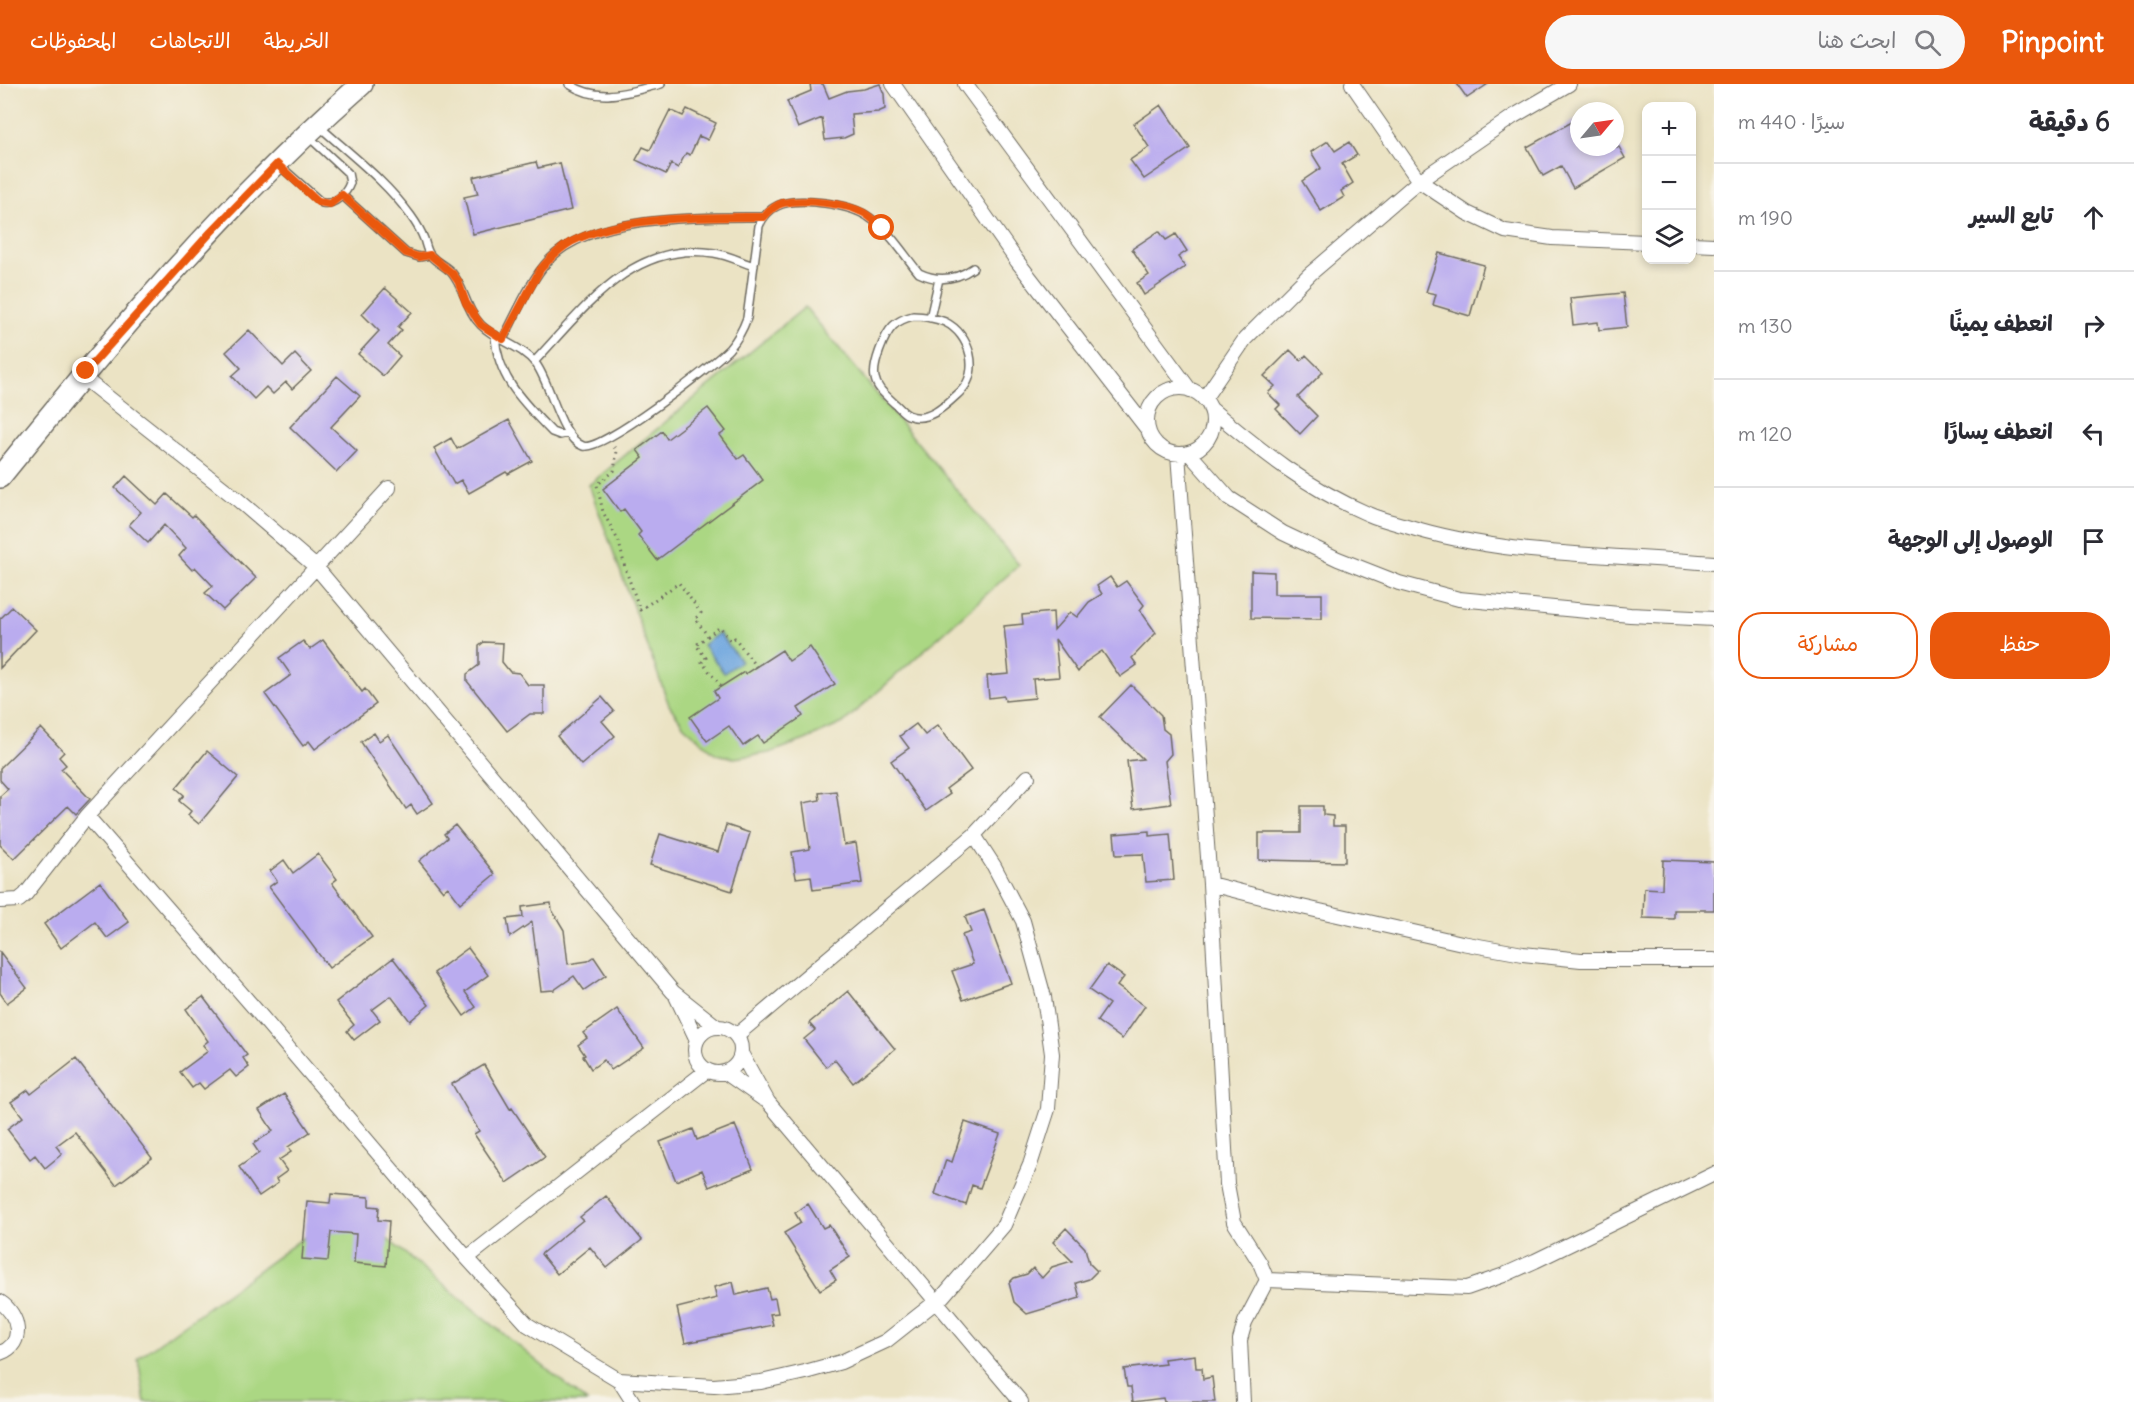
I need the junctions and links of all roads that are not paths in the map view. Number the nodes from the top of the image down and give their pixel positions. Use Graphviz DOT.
graph roads {
  1 [pos="362,84"];
  2 [pos="568,84"];
  3 [pos="661,84"];
  4 [pos="893,84"];
  5 [pos="965,84"];
  6 [pos="1352,84"];
  7 [pos="1569,84"];
  8 [pos="311,129"];
  9 [pos="277,164"];
  10 [pos="1419,181"];
  11 [pos="342,195"];
  12 [pos="764,217"];
  13 [pos="1642,242"];
  14 [pos="1696,244"];
  15 [pos="1714,245"];
  16 [pos="430,255"];
  17 [pos="754,266"];
  18 [pos="973,268"];
  19 [pos="939,279"];
  20 [pos="930,318"];
  21 [pos="495,335"];
  22 [pos="503,339"];
  23 [pos="534,362"];
  24 [pos="81,376"];
  25 [pos="1190,390"];
  26 [pos="1207,403"];
  27 [pos="1148,430"];
  28 [pos="568,433"];
  29 [pos="1183,454"];
  30 [pos="0,477"];
  31 [pos="389,488"];
  32 [pos="1714,563"];
  33 [pos="316,567"];
  34 [pos="1714,619"];
  35 [pos="1028,777"];
  36 [pos="87,816"];
  37 [pos="974,835"];
  38 [pos="1210,884"];
  39 [pos="0,901"];
  40 [pos="1714,960"];
  41 [pos="674,992"];
  42 [pos="716,1026"];
  43 [pos="736,1035"];
  44 [pos="696,1040"];
  45 [pos="742,1055"];
  46 [pos="706,1071"];
  47 [pos="726,1073"];
  48 [pos="768,1102"];
  49 [pos="1714,1174"];
  50 [pos="467,1258"];
  51 [pos="1267,1280"];
  52 [pos="0,1302"];
  53 [pos="936,1302"];
  54 [pos="0,1353"];
  55 [pos="619,1380"];
  56 [pos="633,1402"];
  57 [pos="1021,1402"];
  58 [pos="1243,1402"];
  1 -- 8 [label="main road"];
  2 -- 3 [label="lane"];
  4 -- 27 [label="street"];
  5 -- 25 [label="street"];
  6 -- 10 [label="street"];
  7 -- 10 [label="street"];
  8 -- 9 [label="main road"];
  8 -- 11 [label="lane"];
  8 -- 16 [label="lane"];
  9 -- 11 [label="lane"];
  9 -- 24 [label="main road"];
  10 -- 13 [label="street"];
  10 -- 26 [label="street"];
  11 -- 16 [label="lane"];
  12 -- 17 [label="lane"];
  12 -- 19 [label="lane"];
  12 -- 22 [label="lane"];
  14 -- 15 [label="street"];
  16 -- 21 [label="lane"];
  17 -- 23 [label="lane"];
  17 -- 28 [label="lane"];
  18 -- 19 [label="lane"];
  19 -- 20 [label="lane"];
  20 -- 20 [label="lane"];
  21 -- 22 [label="lane"];
  21 -- 28 [label="lane"];
  22 -- 23 [label="lane"];
  23 -- 28 [label="lane"];
  24 -- 30 [label="main road"];
  24 -- 33 [label="street"];
  25 -- 26 [label="street"];
  25 -- 27 [label="street"];
  26 -- 29 [label="street"];
  26 -- 32 [label="street"];
  27 -- 29 [label="street"];
  29 -- 34 [label="street"];
  29 -- 38 [label="street"];
  31 -- 33 [label="street"];
  33 -- 36 [label="street"];
  33 -- 41 [label="street"];
  35 -- 37 [label="street"];
  36 -- 39 [label="street"];
  36 -- 50 [label="street"];
  37 -- 43 [label="street"];
  37 -- 53 [label="street"];
  38 -- 40 [label="street"];
  38 -- 51 [label="street"];
  41 -- 42 [label="street"];
  41 -- 44 [label="street"];
  42 -- 43 [label="street"];
  42 -- 44 [label="street"];
  43 -- 45 [label="street"];
  44 -- 46 [label="street"];
  45 -- 47 [label="street"];
  45 -- 48 [label="street"];
  46 -- 47 [label="street"];
  46 -- 50 [label="street"];
  47 -- 48 [label="street"];
  48 -- 53 [label="street"];
  49 -- 51 [label="street"];
  50 -- 55 [label="street"];
  51 -- 58 [label="street"];
  52 -- 54 [label="street"];
  53 -- 55 [label="street"];
  53 -- 57 [label="street"];
  55 -- 56 [label="street"];
}
